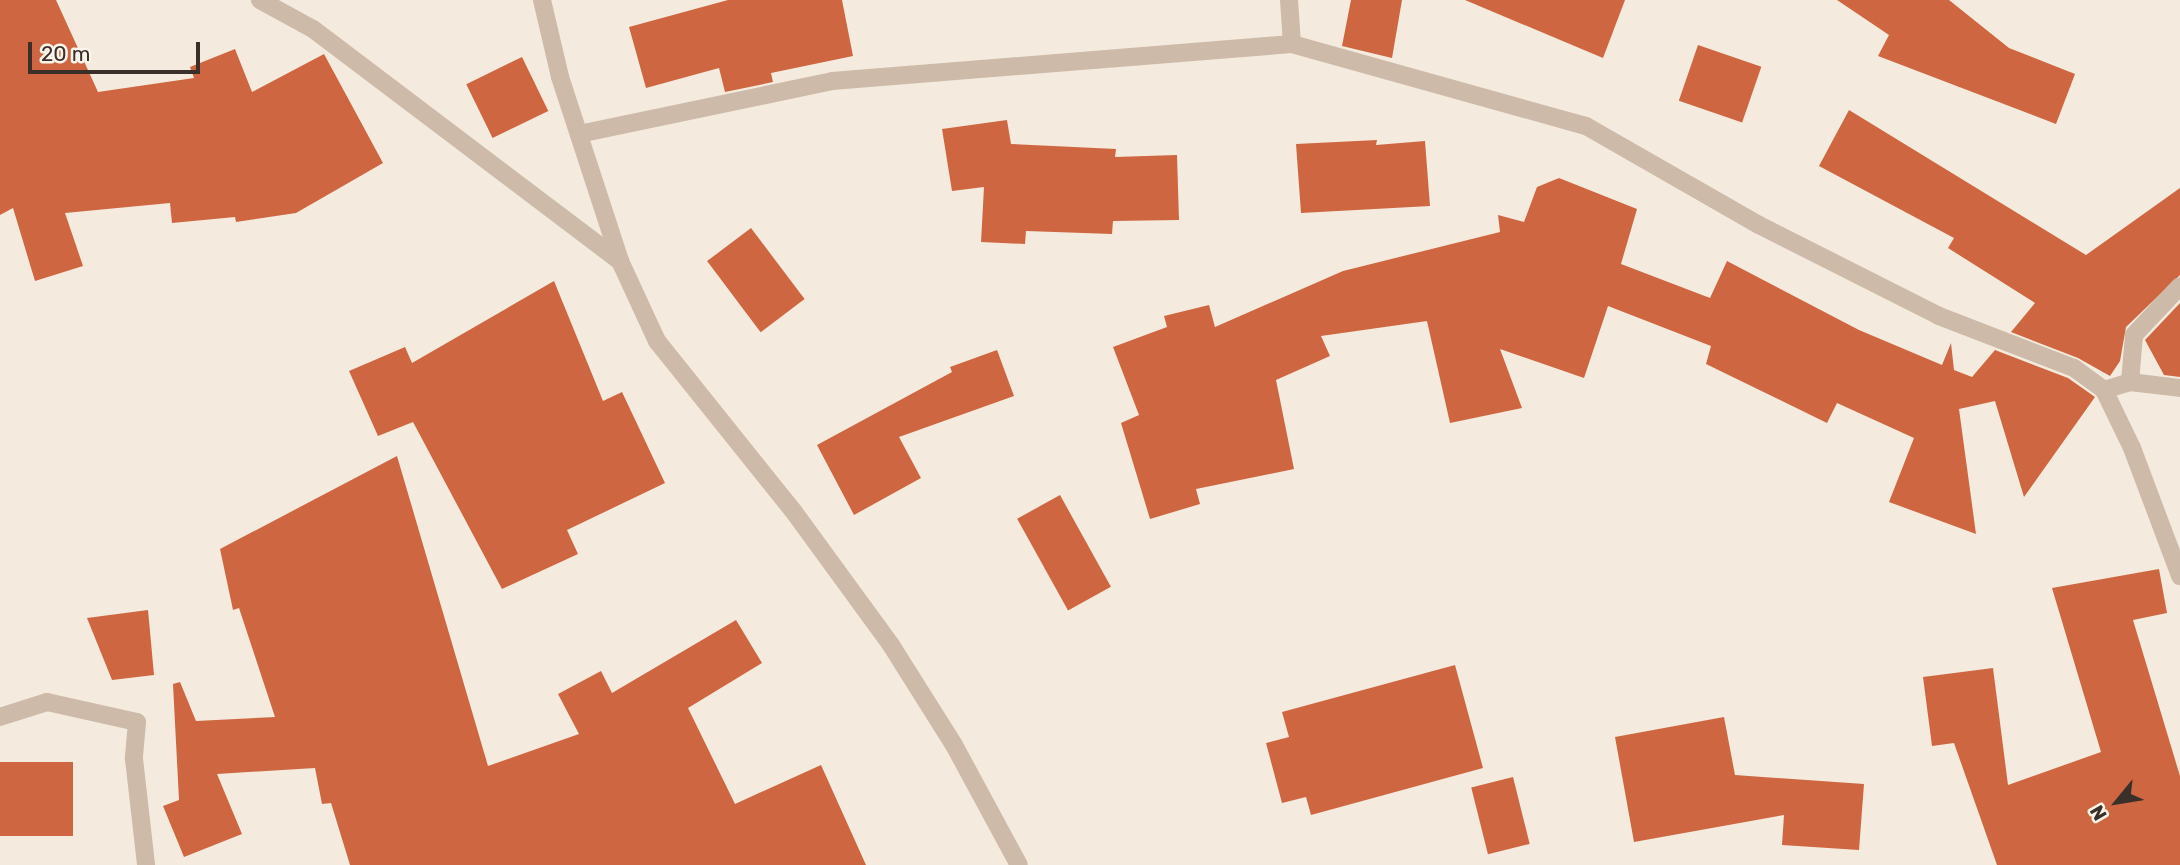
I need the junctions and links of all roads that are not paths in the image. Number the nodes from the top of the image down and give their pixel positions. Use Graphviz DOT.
graph roads {
  1 [pos="260,0"];
  2 [pos="542,0"];
  3 [pos="1289,0"];
  4 [pos="1292,44"];
  5 [pos="579,134"];
  6 [pos="620,261"];
  7 [pos="2180,286"];
  8 [pos="2130,382"];
  9 [pos="2180,388"];
  10 [pos="2104,390"];
  11 [pos="2180,576"];
  12 [pos="0,717"];
  13 [pos="146,865"];
  14 [pos="1019,865"];
  1 -- 6 [label="street"];
  2 -- 5 [label="street"];
  3 -- 4 [label="street"];
  4 -- 5 [label="street"];
  4 -- 10 [label="street"];
  5 -- 6 [label="street"];
  6 -- 14 [label="street"];
  7 -- 8 [label="street"];
  8 -- 9 [label="street"];
  8 -- 10 [label="street"];
  10 -- 11 [label="street"];
  12 -- 13 [label="street"];
}
